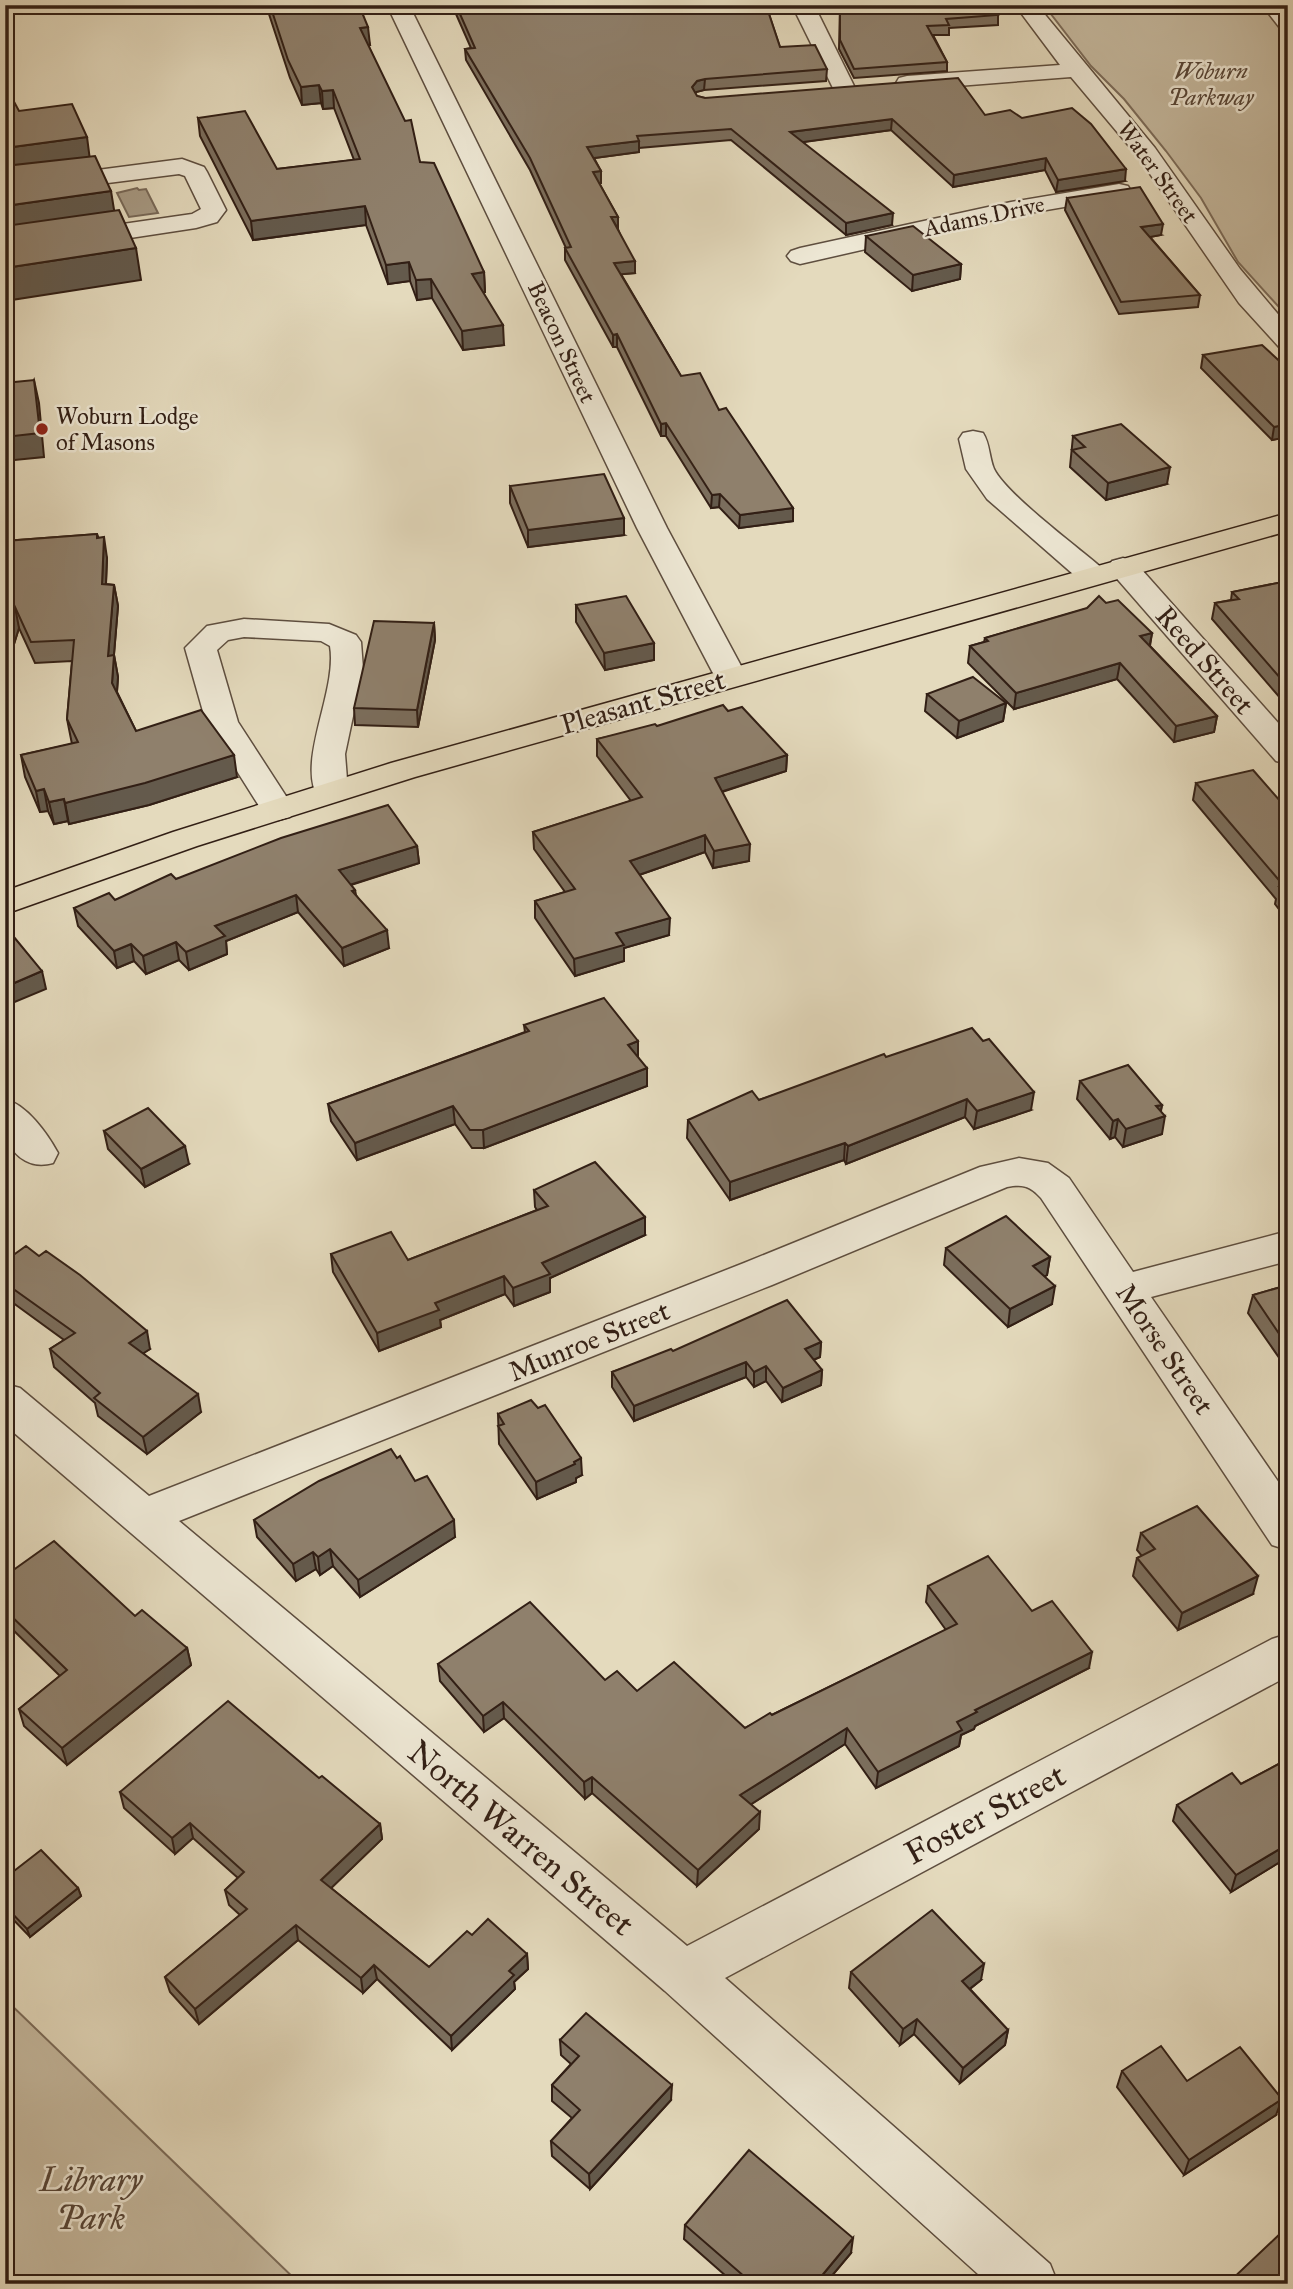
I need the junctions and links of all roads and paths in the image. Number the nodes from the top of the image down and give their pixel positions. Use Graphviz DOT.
graph roads {
  1 [pos="803,5"];
  2 [pos="1026,5"];
  3 [pos="1273,5"];
  4 [pos="406,6"];
  5 [pos="1288,23"];
  6 [pos="1079,70"];
  7 [pos="844,89"];
  8 [pos="817,91"];
  9 [pos="1169,184"];
  10 [pos="5,190"];
  11 [pos="5,249"];
  12 [pos="800,256"];
  13 [pos="1288,341"];
  14 [pos="973,439"];
  15 [pos="1288,522"];
  16 [pos="1123,567"];
  17 [pos="1091,575"];
  18 [pos="731,677"];
  19 [pos="1288,754"];
  20 [pos="331,792"];
  21 [pos="278,810"];
  22 [pos="5,903"];
  23 [pos="5,1112"];
  24 [pos="39,1153"];
  25 [pos="1035,1172"];
  26 [pos="1288,1245"];
  27 [pos="1125,1289"];
  28 [pos="5,1400"];
  29 [pos="144,1517"];
  30 [pos="1288,1532"];
  31 [pos="1288,1653"];
  32 [pos="683,1975"];
  33 [pos="1030,2284"];
  1 -- 7 [label="street"];
  2 -- 6 [label="street, Water Street"];
  3 -- 5 [label="street"];
  4 -- 18 [label="street, Beacon Street"];
  6 -- 7 [label="street"];
  6 -- 9 [label="street, Water Street"];
  7 -- 8 [label="street"];
  9 -- 12 [label="street, Adams Drive"];
  9 -- 13 [label="street, Water Street"];
  10 -- 11 [label="street"];
  14 -- 17 [label="street"];
  15 -- 16 [label="main road, Pleasant Street"];
  16 -- 17 [label="main road, Pleasant Street"];
  16 -- 19 [label="street, Reed Street"];
  17 -- 18 [label="main road, Pleasant Street"];
  18 -- 20 [label="main road, Pleasant Street"];
  20 -- 21 [label="main road, Pleasant Street"];
  20 -- 21 [label="street"];
  21 -- 22 [label="main road, Pleasant Street"];
  23 -- 24 [label="street"];
  25 -- 27 [label="street, Morse Street"];
  25 -- 29 [label="street, Munroe Street"];
  26 -- 27 [label="street"];
  27 -- 30 [label="street, Morse Street"];
  28 -- 29 [label="street, North Warren Street"];
  29 -- 32 [label="street, North Warren Street"];
  31 -- 32 [label="street, Foster Street"];
  32 -- 33 [label="street, North Warren Street"];
}
